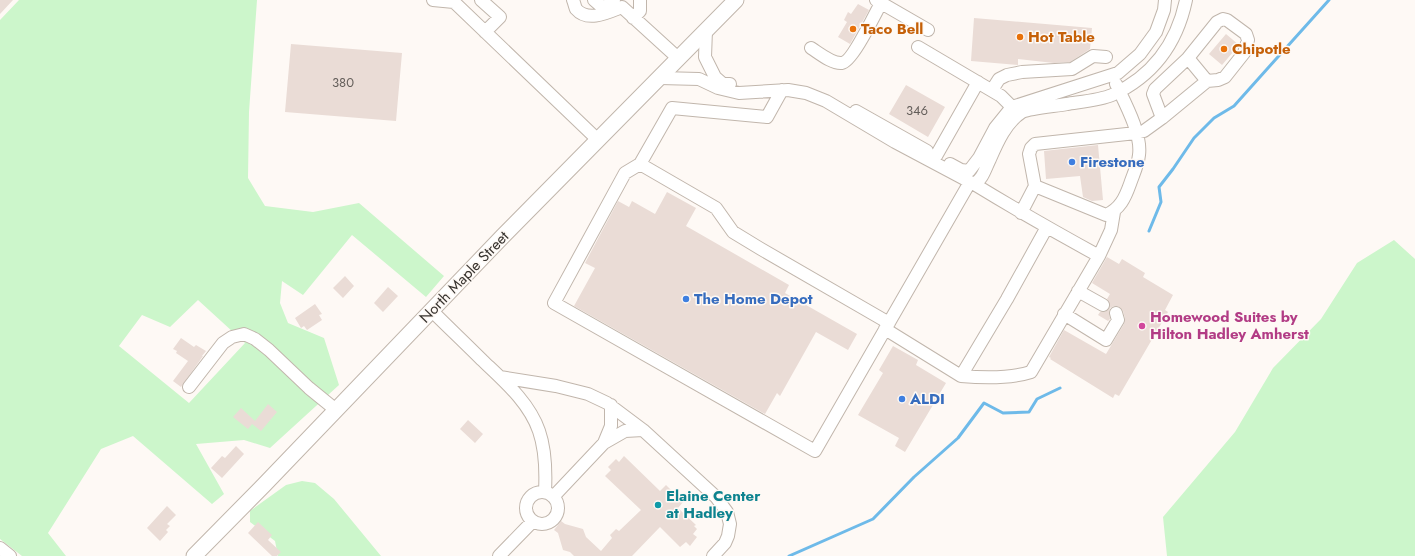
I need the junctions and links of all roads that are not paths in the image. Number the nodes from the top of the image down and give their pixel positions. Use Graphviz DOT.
graph roads {
  1 [pos="433,0"];
  2 [pos="481,0"];
  3 [pos="573,0"];
  4 [pos="579,0"];
  5 [pos="640,0"];
  6 [pos="736,0"];
  7 [pos="1165,0"];
  8 [pos="1186,0"];
  9 [pos="619,2"];
  10 [pos="879,2"];
  11 [pos="598,4"];
  12 [pos="633,18"];
  13 [pos="706,30"];
  14 [pos="928,30"];
  15 [pos="485,32"];
  16 [pos="918,47"];
  17 [pos="811,48"];
  18 [pos="1106,57"];
  19 [pos="678,58"];
  20 [pos="1188,58"];
  21 [pos="1112,75"];
  22 [pos="660,78"];
  23 [pos="1207,81"];
  24 [pos="978,82"];
  25 [pos="782,90"];
  26 [pos="992,90"];
  27 [pos="1119,90"];
  28 [pos="1012,107"];
  29 [pos="1162,118"];
  30 [pos="1136,133"];
  31 [pos="598,140"];
  32 [pos="936,156"];
  33 [pos="640,164"];
  34 [pos="972,183"];
  35 [pos="1035,186"];
  36 [pos="1114,212"];
  37 [pos="1021,213"];
  38 [pos="1047,227"];
  39 [pos="1099,256"];
  40 [pos="1078,291"];
  41 [pos="1103,305"];
  42 [pos="431,310"];
  43 [pos="1116,313"];
  44 [pos="1064,314"];
  45 [pos="887,326"];
  46 [pos="961,376"];
  47 [pos="500,377"];
  48 [pos="189,387"];
  49 [pos="611,405"];
  50 [pos="336,410"];
  51 [pos="643,430"];
  52 [pos="604,442"];
  53 [pos="549,495"];
  54 [pos="532,522"];
  55 [pos="0,548"];
  56 [pos="10,556"];
  57 [pos="194,556"];
  58 [pos="499,556"];
  59 [pos="713,556"];
  1 -- 15 [label="street"];
  2 -- 15 [label="street"];
  3 -- 9 [label="street"];
  4 -- 11 [label="street"];
  5 -- 12 [label="street"];
  6 -- 13 [label="main road, North Maple Street"];
  7 -- 21 [label="street"];
  8 -- 27 [label="street"];
  9 -- 11 [label="street"];
  9 -- 12 [label="street"];
  10 -- 14 [label="street"];
  10 -- 17 [label="street"];
  12 -- 19 [label="street"];
  13 -- 19 [label="main road, North Maple Street"];
  13 -- 32 [label="street"];
  15 -- 31 [label="street"];
  16 -- 24 [label="street"];
  18 -- 26 [label="street"];
  19 -- 22 [label="main road, North Maple Street"];
  20 -- 23 [label="street"];
  20 -- 23 [label="street"];
  20 -- 29 [label="street"];
  21 -- 27 [label="street"];
  21 -- 28 [label="street"];
  22 -- 25 [label="street"];
  22 -- 31 [label="main road, North Maple Street"];
  23 -- 29 [label="street"];
  24 -- 26 [label="street"];
  24 -- 32 [label="street"];
  25 -- 33 [label="street"];
  25 -- 34 [label="street"];
  26 -- 28 [label="street"];
  27 -- 30 [label="street"];
  27 -- 34 [label="street"];
  28 -- 32 [label="street"];
  29 -- 30 [label="street"];
  30 -- 35 [label="street"];
  30 -- 36 [label="street"];
  31 -- 42 [label="main road, North Maple Street"];
  33 -- 45 [label="street"];
  33 -- 45 [label="street"];
  34 -- 37 [label="street"];
  34 -- 45 [label="street"];
  35 -- 36 [label="street"];
  35 -- 37 [label="street"];
  36 -- 39 [label="street"];
  37 -- 38 [label="street"];
  38 -- 39 [label="street"];
  38 -- 46 [label="street"];
  39 -- 40 [label="street"];
  40 -- 41 [label="street"];
  40 -- 44 [label="street"];
  42 -- 47 [label="street"];
  42 -- 50 [label="main road, North Maple Street"];
  43 -- 44 [label="street"];
  44 -- 46 [label="street"];
  45 -- 46 [label="street"];
  47 -- 49 [label="street"];
  47 -- 53 [label="street"];
  48 -- 50 [label="street"];
  49 -- 51 [label="street"];
  49 -- 52 [label="street"];
  50 -- 57 [label="main road, North Maple Street"];
  51 -- 52 [label="street"];
  51 -- 59 [label="street"];
  52 -- 53 [label="street"];
  53 -- 54 [label="street"];
  53 -- 54 [label="street"];
  54 -- 58 [label="street"];
  55 -- 56 [label="street"];
}
